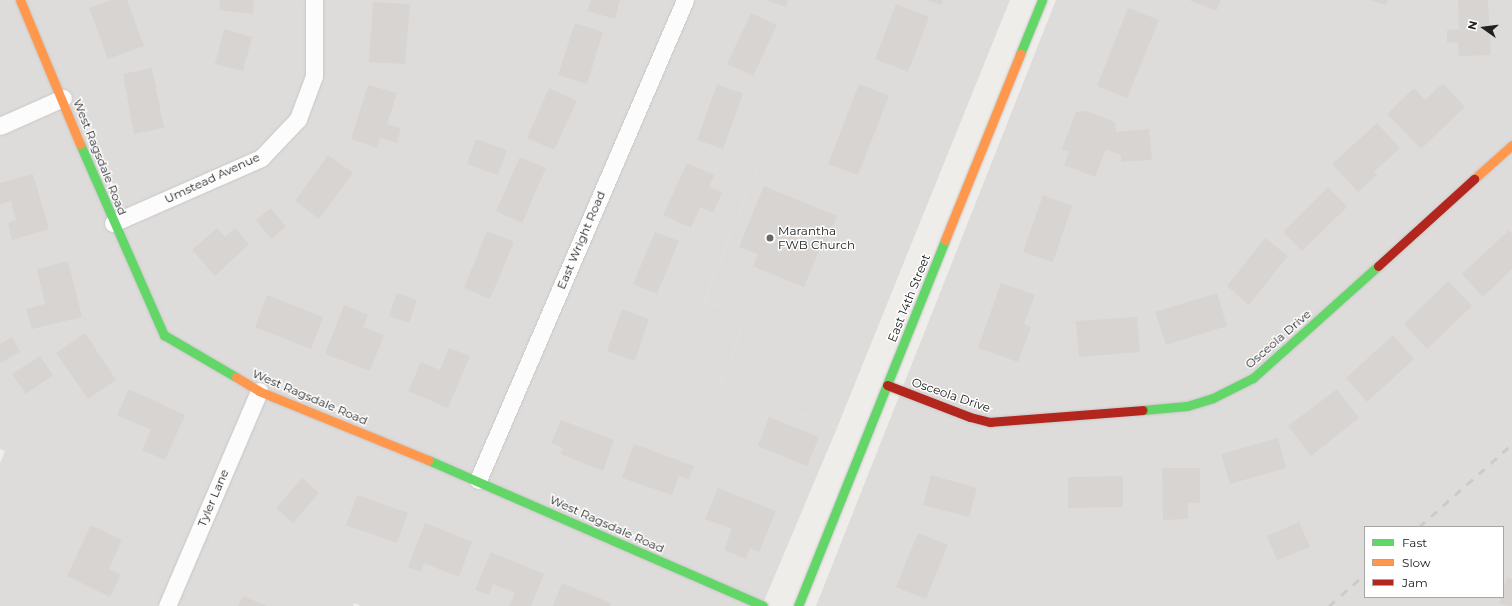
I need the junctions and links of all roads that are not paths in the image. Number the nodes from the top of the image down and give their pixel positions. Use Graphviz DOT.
graph roads {
  1 [pos="20,0"];
  2 [pos="314,0"];
  3 [pos="684,0"];
  4 [pos="1042,0"];
  5 [pos="62,98"];
  6 [pos="0,126"];
  7 [pos="1512,145"];
  8 [pos="113,222"];
  9 [pos="887,385"];
  10 [pos="260,391"];
  11 [pos="478,480"];
  12 [pos="167,606"];
  13 [pos="763,606"];
  14 [pos="798,606"];
  1 -- 5 [label="street, West Ragsdale Road"];
  2 -- 8 [label="street, Umstead Avenue"];
  3 -- 11 [label="street, East Wright Road"];
  4 -- 9 [label="street, East 14th Street"];
  5 -- 6 [label="street"];
  5 -- 8 [label="street, West Ragsdale Road"];
  7 -- 9 [label="street, Osceola Drive"];
  8 -- 10 [label="street, West Ragsdale Road"];
  9 -- 14 [label="street, East 14th Street"];
  10 -- 11 [label="street, West Ragsdale Road"];
  10 -- 12 [label="street, Tyler Lane"];
  11 -- 13 [label="street, West Ragsdale Road"];
}
